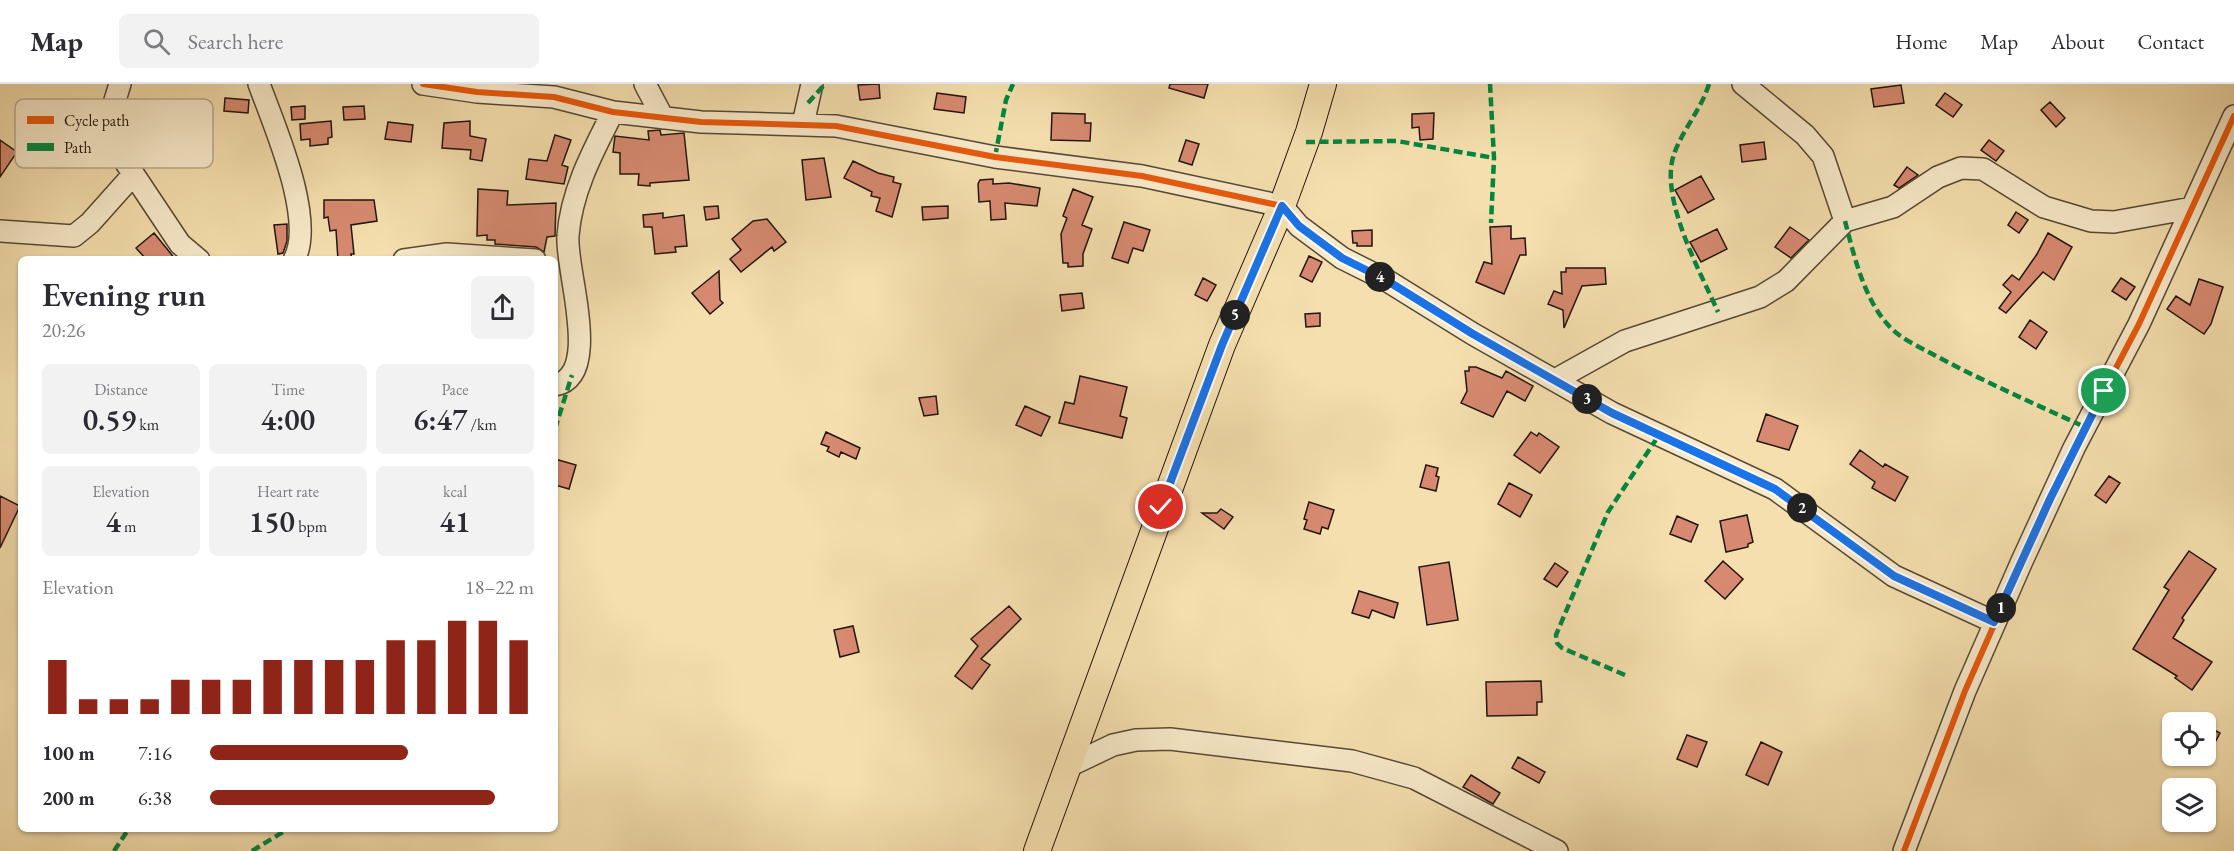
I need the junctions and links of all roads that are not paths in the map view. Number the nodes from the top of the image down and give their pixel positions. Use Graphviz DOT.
graph roads {
  1 [pos="120,84"];
  2 [pos="259,84"];
  3 [pos="423,84"];
  4 [pos="645,84"];
  5 [pos="812,84"];
  6 [pos="1323,84"];
  7 [pos="1743,84"];
  8 [pos="115,99"];
  9 [pos="613,112"];
  10 [pos="2234,116"];
  11 [pos="663,118"];
  12 [pos="802,124"];
  13 [pos="127,168"];
  14 [pos="132,176"];
  15 [pos="1282,206"];
  16 [pos="2192,208"];
  17 [pos="1845,221"];
  18 [pos="0,231"];
  19 [pos="194,256"];
  20 [pos="295,256"];
  21 [pos="433,256"];
  22 [pos="476,256"];
  23 [pos="562,262"];
  24 [pos="1555,380"];
  25 [pos="558,384"];
  26 [pos="1994,622"];
  27 [pos="1070,766"];
  28 [pos="1036,851"];
  29 [pos="1557,851"];
  30 [pos="1904,851"];
  1 -- 8 [label="street"];
  2 -- 20 [label="street"];
  3 -- 9 [label="street"];
  4 -- 11 [label="street"];
  5 -- 12 [label="street"];
  6 -- 15 [label="main road"];
  7 -- 17 [label="street"];
  9 -- 11 [label="street"];
  9 -- 23 [label="street"];
  10 -- 16 [label="street"];
  11 -- 12 [label="street"];
  12 -- 15 [label="street"];
  13 -- 14 [label="street"];
  14 -- 18 [label="street"];
  14 -- 19 [label="street"];
  15 -- 24 [label="street"];
  15 -- 27 [label="main road"];
  16 -- 17 [label="street"];
  16 -- 26 [label="street"];
  17 -- 24 [label="street"];
  21 -- 22 [label="street"];
  23 -- 25 [label="street"];
  24 -- 26 [label="street"];
  26 -- 30 [label="street"];
  27 -- 28 [label="main road"];
  27 -- 29 [label="street"];
}
